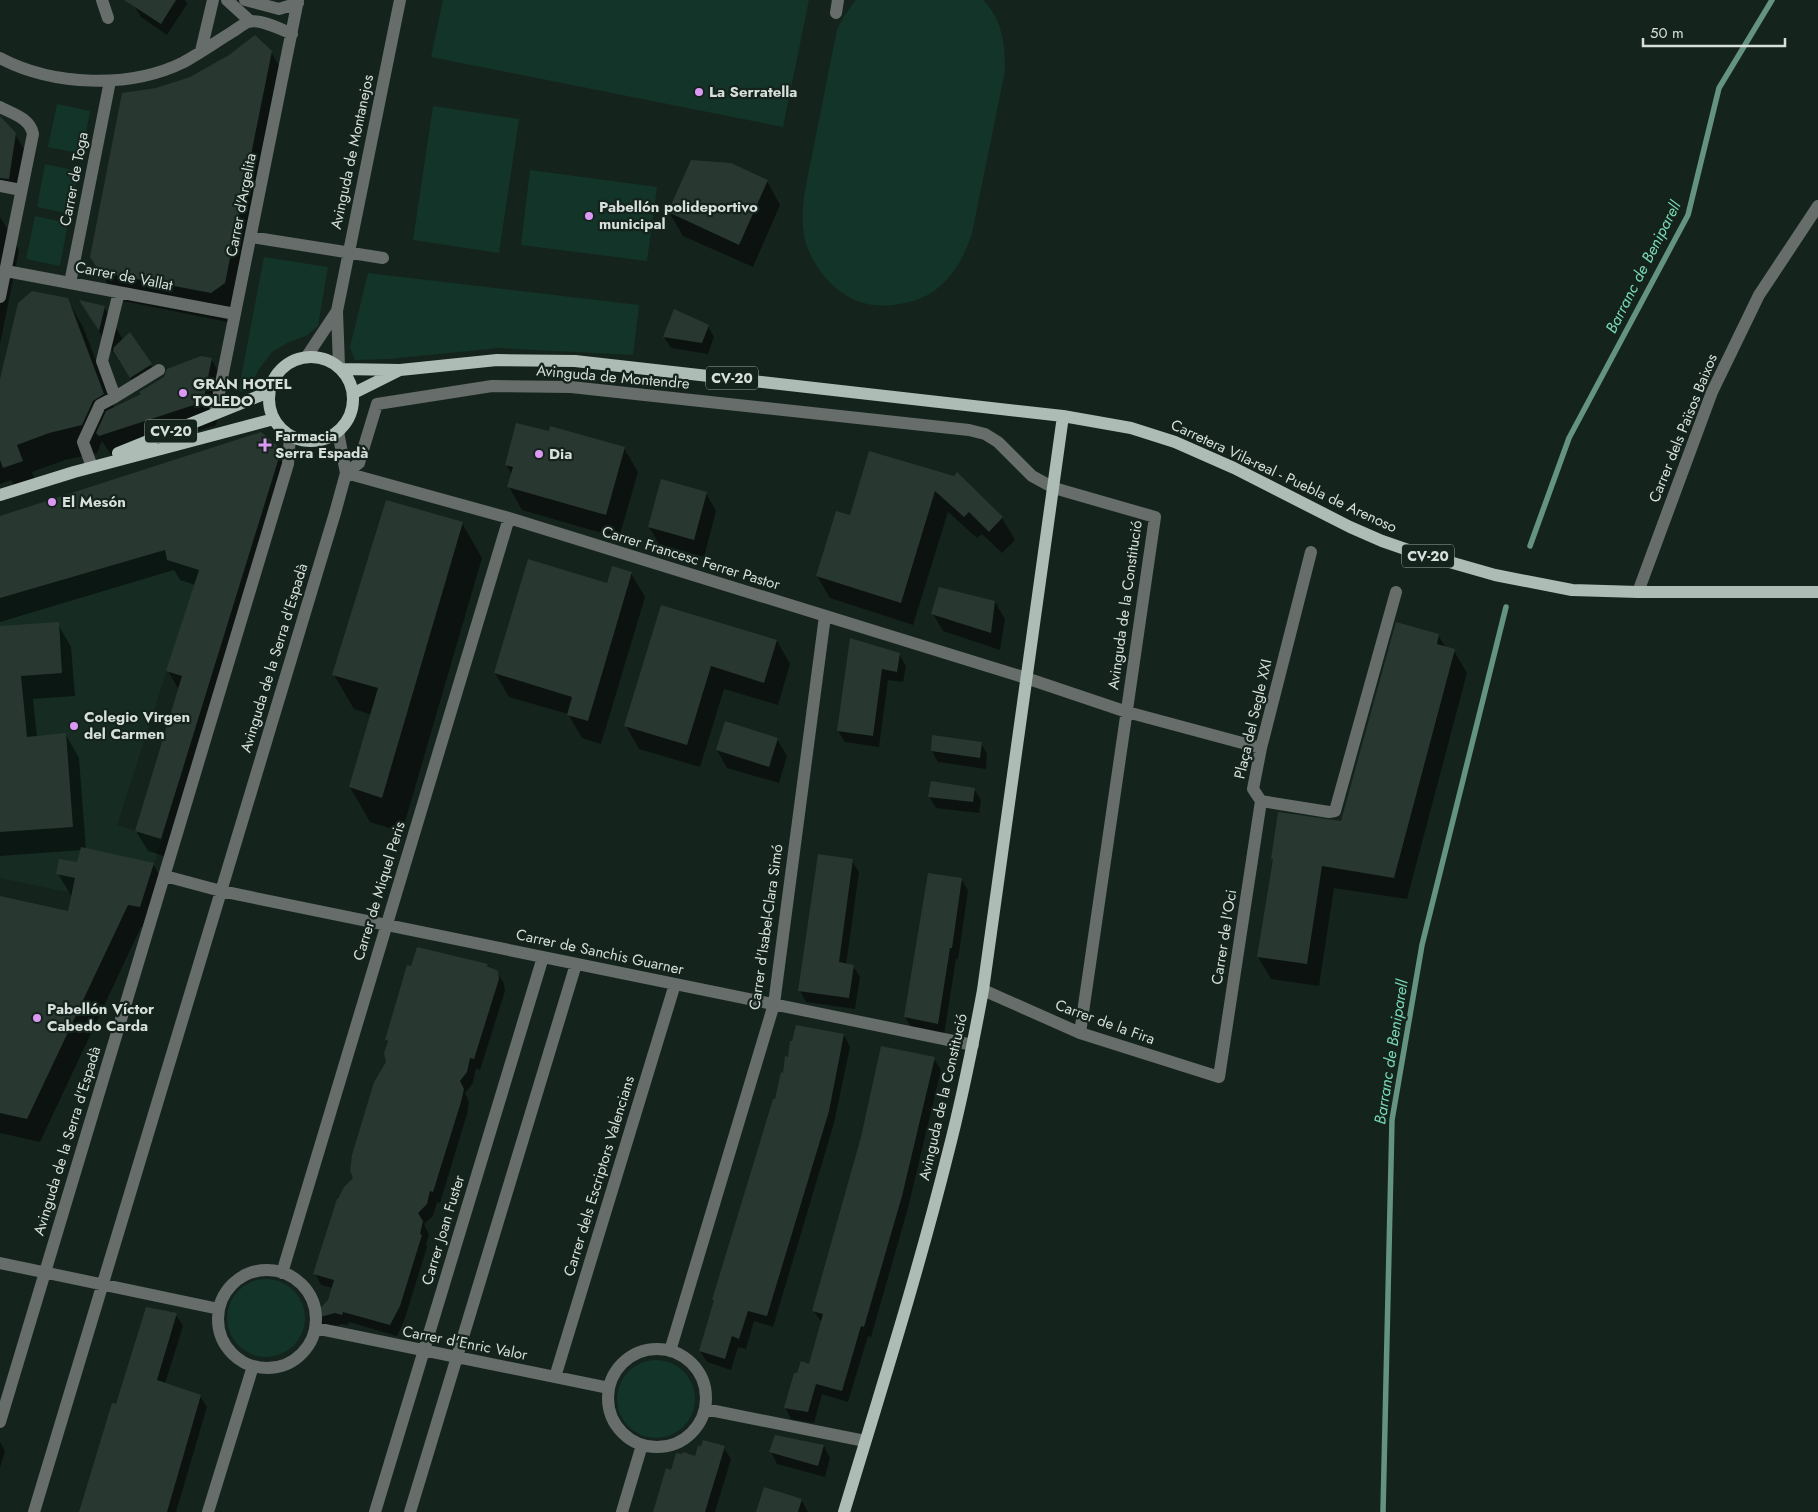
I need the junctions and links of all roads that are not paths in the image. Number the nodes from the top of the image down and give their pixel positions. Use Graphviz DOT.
graph roads {
  1 [pos="102,0"];
  2 [pos="213,0"];
  3 [pos="227,0"];
  4 [pos="244,0"];
  5 [pos="400,0"];
  6 [pos="838,0"];
  7 [pos="298,2"];
  8 [pos="836,13"];
  9 [pos="108,18"];
  10 [pos="250,21"];
  11 [pos="292,34"];
  12 [pos="201,51"];
  13 [pos="0,58"];
  14 [pos="110,82"];
  15 [pos="0,107"];
  16 [pos="0,186"];
  17 [pos="21,190"];
  18 [pos="1818,206"];
  19 [pos="251,237"];
  20 [pos="348,253"];
  21 [pos="383,258"];
  22 [pos="6,271"];
  23 [pos="70,283"];
  24 [pos="119,292"];
  25 [pos="0,297"];
  26 [pos="337,311"];
  27 [pos="236,314"];
  28 [pos="307,356"];
  29 [pos="340,367"];
  30 [pos="159,370"];
  31 [pos="400,370"];
  32 [pos="269,392"];
  33 [pos="354,393"];
  34 [pos="115,397"];
  35 [pos="215,413"];
  36 [pos="1063,416"];
  37 [pos="274,419"];
  38 [pos="338,432"];
  39 [pos="290,436"];
  40 [pos="91,464"];
  41 [pos="74,472"];
  42 [pos="346,473"];
  43 [pos="1054,488"];
  44 [pos="0,495"];
  45 [pos="509,518"];
  46 [pos="1311,552"];
  47 [pos="1396,592"];
  48 [pos="1638,592"];
  49 [pos="1818,592"];
  50 [pos="825,616"];
  51 [pos="1026,678"];
  52 [pos="1127,712"];
  53 [pos="1262,748"];
  54 [pos="1261,801"];
  55 [pos="165,876"];
  56 [pos="221,891"];
  57 [pos="386,925"];
  58 [pos="543,957"];
  59 [pos="576,964"];
  60 [pos="675,984"];
  61 [pos="983,990"];
  62 [pos="774,1004"];
  63 [pos="1080,1034"];
  64 [pos="973,1046"];
  65 [pos="1218,1078"];
  66 [pos="0,1264"];
  67 [pos="44,1272"];
  68 [pos="282,1272"];
  69 [pos="102,1285"];
  70 [pos="219,1309"];
  71 [pos="315,1328"];
  72 [pos="424,1351"];
  73 [pos="670,1351"];
  74 [pos="456,1357"];
  75 [pos="253,1366"];
  76 [pos="555,1377"];
  77 [pos="609,1388"];
  78 [pos="705,1409"];
  79 [pos="0,1422"];
  80 [pos="865,1441"];
  81 [pos="642,1445"];
  82 [pos="34,1512"];
  83 [pos="208,1512"];
  84 [pos="375,1512"];
  85 [pos="410,1512"];
  86 [pos="622,1512"];
  87 [pos="844,1512"];
  1 -- 9 [label="street"];
  2 -- 12 [label="street"];
  3 -- 10 [label="street"];
  4 -- 7 [label="street, Carrer d'Argelita"];
  5 -- 20 [label="street, Avinguda de Montanejos"];
  6 -- 8 [label="street"];
  7 -- 11 [label="street, Carrer d'Argelita"];
  10 -- 11 [label="street"];
  10 -- 12 [label="street"];
  11 -- 19 [label="street, Carrer d'Argelita"];
  12 -- 14 [label="street"];
  13 -- 14 [label="street"];
  14 -- 23 [label="street, Carrer de Toga"];
  15 -- 17 [label="street"];
  16 -- 17 [label="street"];
  17 -- 22 [label="street"];
  18 -- 48 [label="street, Carrer dels Països Baixos"];
  19 -- 20 [label="street"];
  19 -- 27 [label="street, Carrer d'Argelita"];
  20 -- 21 [label="street"];
  20 -- 26 [label="street, Avinguda de Montanejos"];
  22 -- 23 [label="street, Carrer de Vallat"];
  22 -- 25 [label="street"];
  23 -- 24 [label="street, Carrer de Vallat"];
  24 -- 27 [label="street, Carrer de Vallat"];
  24 -- 34 [label="street"];
  26 -- 28 [label="street, Avinguda de Montanejos"];
  26 -- 29 [label="street, Avinguda de Montanejos"];
  27 -- 35 [label="street, Carrer d'Argelita"];
  28 -- 29 [label="main road, CV-20"];
  28 -- 32 [label="main road"];
  29 -- 31 [label="main road, Avinguda de Montendre / CV-20"];
  29 -- 33 [label="main road"];
  30 -- 34 [label="street"];
  31 -- 33 [label="main road, Avinguda de Montendre / CV-20"];
  31 -- 36 [label="main road, Avinguda de Montendre / CV-20"];
  32 -- 35 [label="main road, CV-20"];
  32 -- 37 [label="main road"];
  33 -- 38 [label="main road"];
  34 -- 40 [label="street"];
  35 -- 40 [label="main road, CV-20"];
  36 -- 43 [label="main road, Avinguda de la Constitució"];
  36 -- 48 [label="main road, Carretera Vila-real - Puebla de Arenoso / CV-20"];
  37 -- 39 [label="main road"];
  37 -- 41 [label="main road, CV-20"];
  38 -- 39 [label="main road"];
  38 -- 42 [label="street, Avinguda de la Serra d'Espadà"];
  39 -- 55 [label="street, Avinguda de la Serra d'Espadà"];
  40 -- 41 [label="main road, CV-20"];
  41 -- 44 [label="main road, CV-20"];
  42 -- 43 [label="street, Avinguda de Montendre"];
  42 -- 45 [label="street, Carrer Francesc Ferrer Pastor"];
  42 -- 56 [label="street, Avinguda de la Serra d'Espadà"];
  43 -- 51 [label="main road, Avinguda de la Constitució"];
  43 -- 52 [label="street, Avinguda de la Constitució"];
  45 -- 50 [label="street, Carrer Francesc Ferrer Pastor"];
  45 -- 57 [label="street, Carrer de Miquel Peris"];
  46 -- 53 [label="street, Plaça del Segle XXI"];
  47 -- 54 [label="street"];
  48 -- 49 [label="main road, Carretera Vila-real - Puebla de Arenoso / CV-20"];
  50 -- 51 [label="street, Carrer Francesc Ferrer Pastor"];
  50 -- 62 [label="street, Carrer d'Isabel-Clara Simó"];
  51 -- 52 [label="street, Avinguda de la Constitució"];
  51 -- 61 [label="main road, Avinguda de la Constitució"];
  52 -- 53 [label="street"];
  52 -- 63 [label="street, Avinguda de la Constitució"];
  53 -- 54 [label="street, Plaça del Segle XXI"];
  54 -- 65 [label="street, Carrer de l'Oci"];
  55 -- 56 [label="street"];
  55 -- 67 [label="street, Avinguda de la Serra d'Espadà"];
  56 -- 57 [label="street, Carrer de Sanchis Guarner"];
  56 -- 69 [label="street, Avinguda de la Serra d'Espadà"];
  57 -- 58 [label="street, Carrer de Sanchis Guarner"];
  57 -- 68 [label="street, Carrer de Miquel Peris"];
  58 -- 59 [label="street, Carrer de Sanchis Guarner"];
  58 -- 72 [label="street, Carrer Joan Fuster"];
  59 -- 60 [label="street, Carrer de Sanchis Guarner"];
  59 -- 74 [label="street"];
  60 -- 62 [label="street, Carrer de Sanchis Guarner"];
  60 -- 76 [label="street, Carrer dels Escriptors Valencians"];
  61 -- 63 [label="street, Carrer de la Fira"];
  61 -- 64 [label="main road, Avinguda de la Constitució"];
  62 -- 64 [label="street, Carrer de Sanchis Guarner"];
  62 -- 73 [label="street, Carrer d'Isabel-Clara Simó"];
  63 -- 65 [label="street, Carrer de la Fira"];
  64 -- 80 [label="main road, Avinguda de la Constitució"];
  66 -- 67 [label="street"];
  67 -- 69 [label="street"];
  67 -- 79 [label="street, Avinguda de la Serra d'Espadà"];
  68 -- 70 [label="street"];
  68 -- 71 [label="street"];
  69 -- 70 [label="street"];
  69 -- 82 [label="street, Avinguda de la Serra d'Espadà"];
  70 -- 75 [label="street"];
  71 -- 72 [label="street, Carrer d'Enric Valor"];
  71 -- 75 [label="street"];
  72 -- 74 [label="street, Carrer d'Enric Valor"];
  72 -- 84 [label="street, Carrer Joan Fuster"];
  73 -- 77 [label="street"];
  73 -- 78 [label="street"];
  74 -- 76 [label="street, Carrer d'Enric Valor"];
  74 -- 85 [label="street"];
  75 -- 83 [label="street"];
  76 -- 77 [label="street, Carrer d'Enric Valor"];
  77 -- 81 [label="street"];
  78 -- 80 [label="street"];
  78 -- 81 [label="street"];
  80 -- 87 [label="main road, Avinguda de la Constitució"];
  81 -- 86 [label="street"];
}
